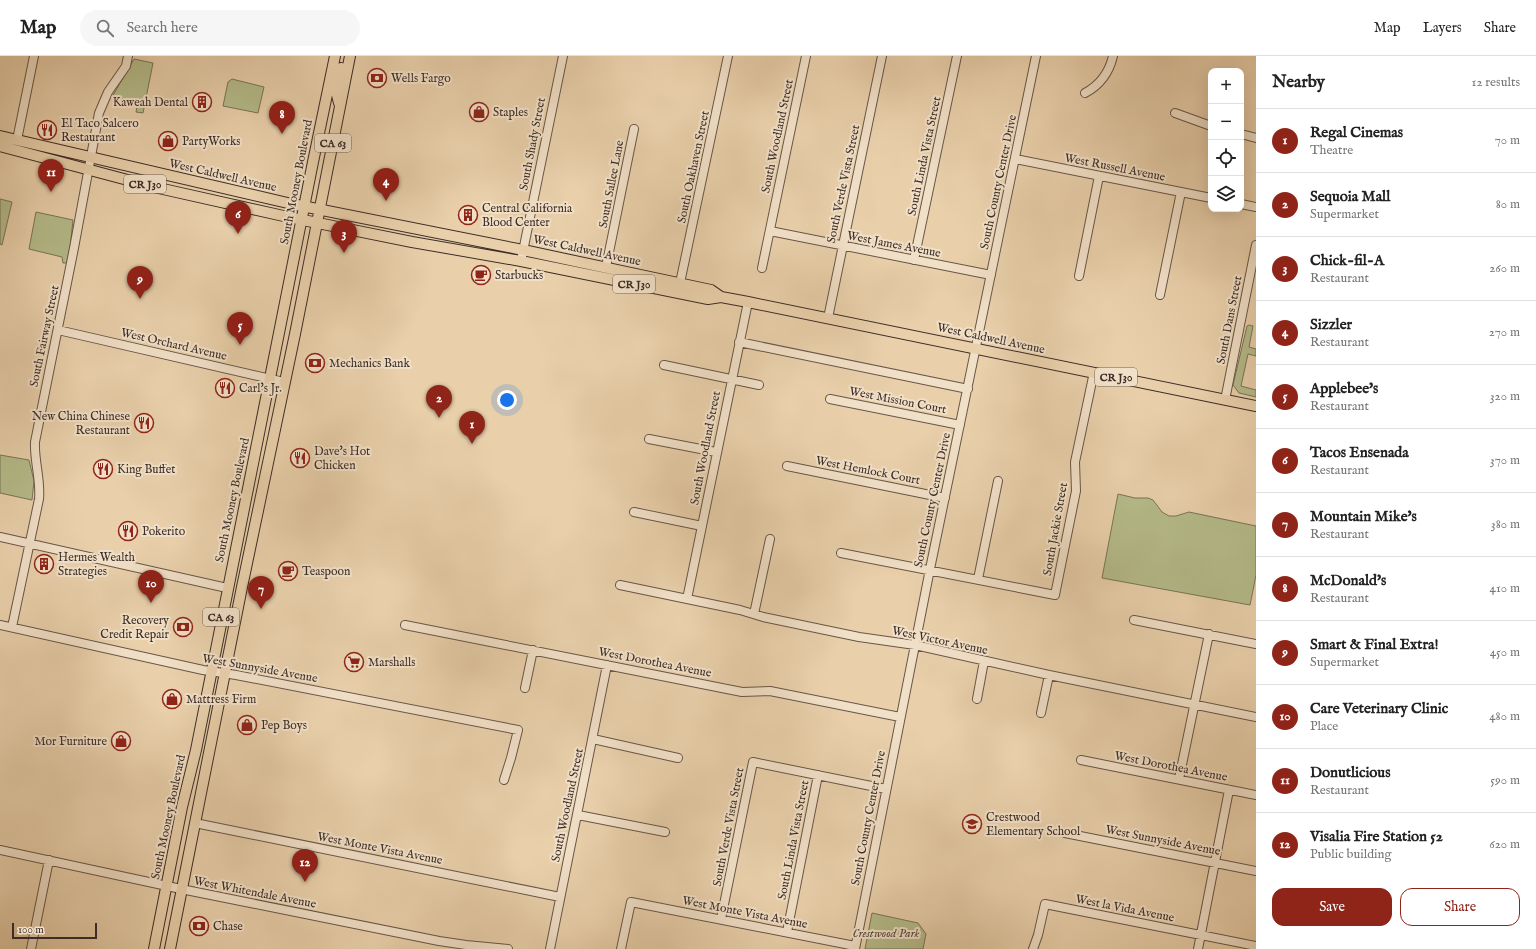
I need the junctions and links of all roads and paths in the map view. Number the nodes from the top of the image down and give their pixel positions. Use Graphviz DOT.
graph roads {
  1 [pos="34,56"];
  2 [pos="128,56"];
  3 [pos="335,56"];
  4 [pos="343,56"];
  5 [pos="350,56"];
  6 [pos="563,56"];
  7 [pos="728,56"];
  8 [pos="806,56"];
  9 [pos="882,56"];
  10 [pos="957,56"];
  11 [pos="1036,56"];
  12 [pos="1113,56"];
  13 [pos="1085,93"];
  14 [pos="340,107"];
  15 [pos="1175,113"];
  16 [pos="1208,125"];
  17 [pos="634,128"];
  18 [pos="1244,135"];
  19 [pos="0,136"];
  20 [pos="1256,138"];
  21 [pos="17,140"];
  22 [pos="0,146"];
  23 [pos="91,157"];
  24 [pos="1015,159"];
  25 [pos="88,169"];
  26 [pos="1099,176"];
  27 [pos="1181,192"];
  28 [pos="1208,197"];
  29 [pos="1244,205"];
  30 [pos="304,206"];
  31 [pos="1256,207"];
  32 [pos="320,209"];
  33 [pos="302,220"];
  34 [pos="317,223"];
  35 [pos="770,231"];
  36 [pos="1256,245"];
  37 [pos="842,246"];
  38 [pos="523,250"];
  39 [pos="914,260"];
  40 [pos="521,261"];
  41 [pos="606,267"];
  42 [pos="762,268"];
  43 [pos="991,275"];
  44 [pos="1078,276"];
  45 [pos="619,281"];
  46 [pos="680,283"];
  47 [pos="1160,295"];
  48 [pos="721,297"];
  49 [pos="748,302"];
  50 [pos="828,318"];
  51 [pos="58,330"];
  52 [pos="739,342"];
  53 [pos="976,349"];
  54 [pos="664,365"];
  55 [pos="1094,372"];
  56 [pos="270,379"];
  57 [pos="732,379"];
  58 [pos="284,382"];
  59 [pos="759,384"];
  60 [pos="968,389"];
  61 [pos="830,399"];
  62 [pos="1225,400"];
  63 [pos="1256,406"];
  64 [pos="960,425"];
  65 [pos="649,439"];
  66 [pos="716,452"];
  67 [pos="787,466"];
  68 [pos="998,481"];
  69 [pos="945,498"];
  70 [pos="634,512"];
  71 [pos="702,526"];
  72 [pos="0,538"];
  73 [pos="770,540"];
  74 [pos="29,544"];
  75 [pos="841,553"];
  76 [pos="930,569"];
  77 [pos="978,579"];
  78 [pos="620,585"];
  79 [pos="227,588"];
  80 [pos="687,599"];
  81 [pos="754,614"];
  82 [pos="1134,620"];
  83 [pos="405,624"];
  84 [pos="0,625"];
  85 [pos="12,627"];
  86 [pos="1209,634"];
  87 [pos="1256,644"];
  88 [pos="915,646"];
  89 [pos="533,650"];
  90 [pos="984,661"];
  91 [pos="607,665"];
  92 [pos="211,672"];
  93 [pos="224,673"];
  94 [pos="1049,675"];
  95 [pos="525,688"];
  96 [pos="976,699"];
  97 [pos="1195,705"];
  98 [pos="1041,713"];
  99 [pos="900,717"];
  100 [pos="1256,717"];
  101 [pos="593,739"];
  102 [pos="678,758"];
  103 [pos="1081,760"];
  104 [pos="818,775"];
  105 [pos="1179,779"];
  106 [pos="504,780"];
  107 [pos="886,789"];
  108 [pos="1229,790"];
  109 [pos="1256,795"];
  110 [pos="578,815"];
  111 [pos="195,823"];
  112 [pos="665,832"];
  113 [pos="1065,833"];
  114 [pos="0,850"];
  115 [pos="49,860"];
  116 [pos="1215,863"];
  117 [pos="1256,871"];
  118 [pos="166,886"];
  119 [pos="182,890"];
  120 [pos="560,897"];
  121 [pos="721,920"];
  122 [pos="787,932"];
  123 [pos="1200,935"];
  124 [pos="1256,946"];
  125 [pos="474,948"];
  126 [pos="855,948"];
  127 [pos="31,949"];
  128 [pos="154,949"];
  129 [pos="170,949"];
  130 [pos="508,949"];
  131 [pos="550,949"];
  132 [pos="621,949"];
  133 [pos="1033,949"];
  134 [pos="1198,949"];
  1 -- 21 [label="street"];
  2 -- 23 [label="street, South Fairway Street"];
  3 -- 30 [label="main road, South Mooney Boulevard / CA 63"];
  4 -- 14 [label="main road"];
  5 -- 14 [label="main road, CA 63"];
  6 -- 38 [label="street, South Shady Street"];
  7 -- 46 [label="street, South Oakhaven Street"];
  8 -- 35 [label="street, South Woodland Street"];
  9 -- 37 [label="street, South Verde Vista Street"];
  10 -- 39 [label="street, South Linda Vista Street"];
  11 -- 24 [label="street, South County Center Drive"];
  12 -- 13 [label="street"];
  14 -- 32 [label="main road, CA 63"];
  15 -- 16 [label="street"];
  17 -- 41 [label="street, South Sallee Lane"];
  18 -- 20 [label="street"];
  19 -- 21 [label="main road, West Caldwell Avenue / CR J30"];
  21 -- 23 [label="main road, West Caldwell Avenue / CR J30"];
  22 -- 23 [label="main road"];
  22 -- 25 [label="main road, West Caldwell Avenue / CR J30"];
  23 -- 25 [label="street, South Fairway Street"];
  23 -- 30 [label="main road, West Caldwell Avenue / CR J30"];
  24 -- 26 [label="street, West Russell Avenue"];
  24 -- 43 [label="street, South County Center Drive"];
  25 -- 33 [label="main road, West Caldwell Avenue / CR J30"];
  25 -- 51 [label="street, South Fairway Street"];
  26 -- 27 [label="street, West Russell Avenue"];
  26 -- 44 [label="street"];
  27 -- 28 [label="street, West Russell Avenue"];
  27 -- 47 [label="street"];
  29 -- 31 [label="street"];
  30 -- 32 [label="main road, West Caldwell Avenue / CR J30"];
  30 -- 33 [label="main road, South Mooney Boulevard / CA 63"];
  32 -- 34 [label="main road, CA 63"];
  32 -- 38 [label="main road, West Caldwell Avenue / CR J30"];
  33 -- 34 [label="main road, West Caldwell Avenue / CR J30"];
  33 -- 56 [label="main road, South Mooney Boulevard / CA 63"];
  34 -- 40 [label="main road, West Caldwell Avenue / CR J30"];
  34 -- 58 [label="main road, CA 63"];
  35 -- 37 [label="street, West James Avenue"];
  35 -- 42 [label="street, South Woodland Street"];
  36 -- 62 [label="street, South Dans Street"];
  37 -- 39 [label="street, West James Avenue"];
  37 -- 50 [label="street, South Verde Vista Street"];
  38 -- 40 [label="street, South Shady Street"];
  38 -- 41 [label="main road, West Caldwell Avenue / CR J30"];
  39 -- 43 [label="street, West James Avenue"];
  40 -- 45 [label="main road, West Caldwell Avenue / CR J30"];
  41 -- 46 [label="main road, West Caldwell Avenue / CR J30"];
  43 -- 53 [label="street, South County Center Drive"];
  45 -- 46 [label="main road"];
  45 -- 48 [label="main road, West Caldwell Avenue / CR J30"];
  46 -- 48 [label="main road, West Caldwell Avenue / CR J30"];
  48 -- 49 [label="main road, West Caldwell Avenue / CR J30"];
  49 -- 50 [label="main road, West Caldwell Avenue / CR J30"];
  49 -- 52 [label="street, South Woodland Street"];
  50 -- 53 [label="main road, West Caldwell Avenue / CR J30"];
  51 -- 56 [label="street, West Orchard Avenue"];
  51 -- 74 [label="street, South Fairway Street"];
  52 -- 57 [label="street, South Woodland Street"];
  52 -- 60 [label="street"];
  53 -- 55 [label="main road, West Caldwell Avenue / CR J30"];
  53 -- 60 [label="street, South County Center Drive"];
  54 -- 57 [label="street"];
  55 -- 62 [label="main road, West Caldwell Avenue / CR J30"];
  55 -- 77 [label="street, South Jackie Street"];
  56 -- 58 [label="street, West Orchard Avenue"];
  56 -- 79 [label="main road, South Mooney Boulevard / CA 63"];
  57 -- 59 [label="street"];
  57 -- 66 [label="street, South Woodland Street"];
  58 -- 93 [label="main road, CA 63"];
  60 -- 64 [label="street, South County Center Drive"];
  61 -- 64 [label="street, West Mission Court"];
  62 -- 63 [label="main road, West Caldwell Avenue / CR J30"];
  64 -- 69 [label="street, South County Center Drive"];
  65 -- 66 [label="street"];
  66 -- 71 [label="street, South Woodland Street"];
  67 -- 69 [label="street, West Hemlock Court"];
  68 -- 77 [label="street"];
  69 -- 76 [label="street, South County Center Drive"];
  70 -- 71 [label="street"];
  71 -- 80 [label="street, South Woodland Street"];
  72 -- 74 [label="street"];
  73 -- 81 [label="street"];
  74 -- 79 [label="street"];
  74 -- 85 [label="street, South Fairway Street"];
  75 -- 76 [label="street"];
  76 -- 77 [label="street"];
  76 -- 88 [label="street, South County Center Drive"];
  78 -- 80 [label="street, West Victor Avenue"];
  79 -- 92 [label="main road, South Mooney Boulevard / CA 63"];
  80 -- 81 [label="street, West Victor Avenue"];
  81 -- 88 [label="street, West Victor Avenue"];
  82 -- 86 [label="street"];
  83 -- 89 [label="street, West Dorothea Avenue"];
  84 -- 85 [label="street, West Sunnyside Avenue"];
  85 -- 92 [label="street, West Sunnyside Avenue"];
  86 -- 87 [label="street"];
  86 -- 97 [label="street"];
  88 -- 90 [label="street, West Victor Avenue"];
  88 -- 99 [label="street, South County Center Drive"];
  89 -- 91 [label="street, West Dorothea Avenue"];
  89 -- 95 [label="street"];
  90 -- 94 [label="street, West Victor Avenue"];
  90 -- 96 [label="street"];
  91 -- 99 [label="street, West Dorothea Avenue"];
  91 -- 101 [label="street, South Woodland Street"];
  92 -- 93 [label="street, West Sunnyside Avenue"];
  92 -- 118 [label="main road, South Mooney Boulevard / CA 63"];
  93 -- 106 [label="street, West Sunnyside Avenue"];
  93 -- 111 [label="main road, CA 63"];
  94 -- 97 [label="street, West Victor Avenue"];
  94 -- 98 [label="street"];
  97 -- 100 [label="street, West Victor Avenue"];
  97 -- 105 [label="street"];
  99 -- 107 [label="street, South County Center Drive"];
  101 -- 102 [label="street"];
  101 -- 110 [label="street, South Woodland Street"];
  103 -- 105 [label="street, West Dorothea Avenue"];
  104 -- 107 [label="street"];
  104 -- 121 [label="street, South Verde Vista Street"];
  104 -- 122 [label="street, South Linda Vista Street"];
  105 -- 108 [label="street, West Dorothea Avenue"];
  107 -- 126 [label="street, South County Center Drive"];
  108 -- 109 [label="street, West Dorothea Avenue"];
  108 -- 116 [label="street"];
  110 -- 112 [label="street"];
  110 -- 120 [label="street, South Woodland Street"];
  111 -- 119 [label="main road, CA 63"];
  111 -- 120 [label="street, West Monte Vista Avenue"];
  113 -- 116 [label="street, West Sunnyside Avenue"];
  114 -- 115 [label="street, West Whitendale Avenue"];
  115 -- 118 [label="street, West Whitendale Avenue"];
  115 -- 127 [label="street"];
  116 -- 117 [label="street, West Sunnyside Avenue"];
  116 -- 123 [label="street"];
  118 -- 119 [label="street, West Whitendale Avenue"];
  118 -- 128 [label="main road, South Mooney Boulevard / CA 63"];
  119 -- 125 [label="street, West Whitendale Avenue"];
  119 -- 129 [label="main road, CA 63"];
  120 -- 131 [label="street, South Woodland Street"];
  121 -- 122 [label="street, West Monte Vista Avenue"];
  121 -- 132 [label="street, West Monte Vista Avenue"];
  122 -- 126 [label="street, West Monte Vista Avenue"];
  123 -- 124 [label="street, West la Vida Avenue"];
  123 -- 133 [label="street, West la Vida Avenue"];
  123 -- 134 [label="street"];
  125 -- 130 [label="street, West Whitendale Avenue"];
}
